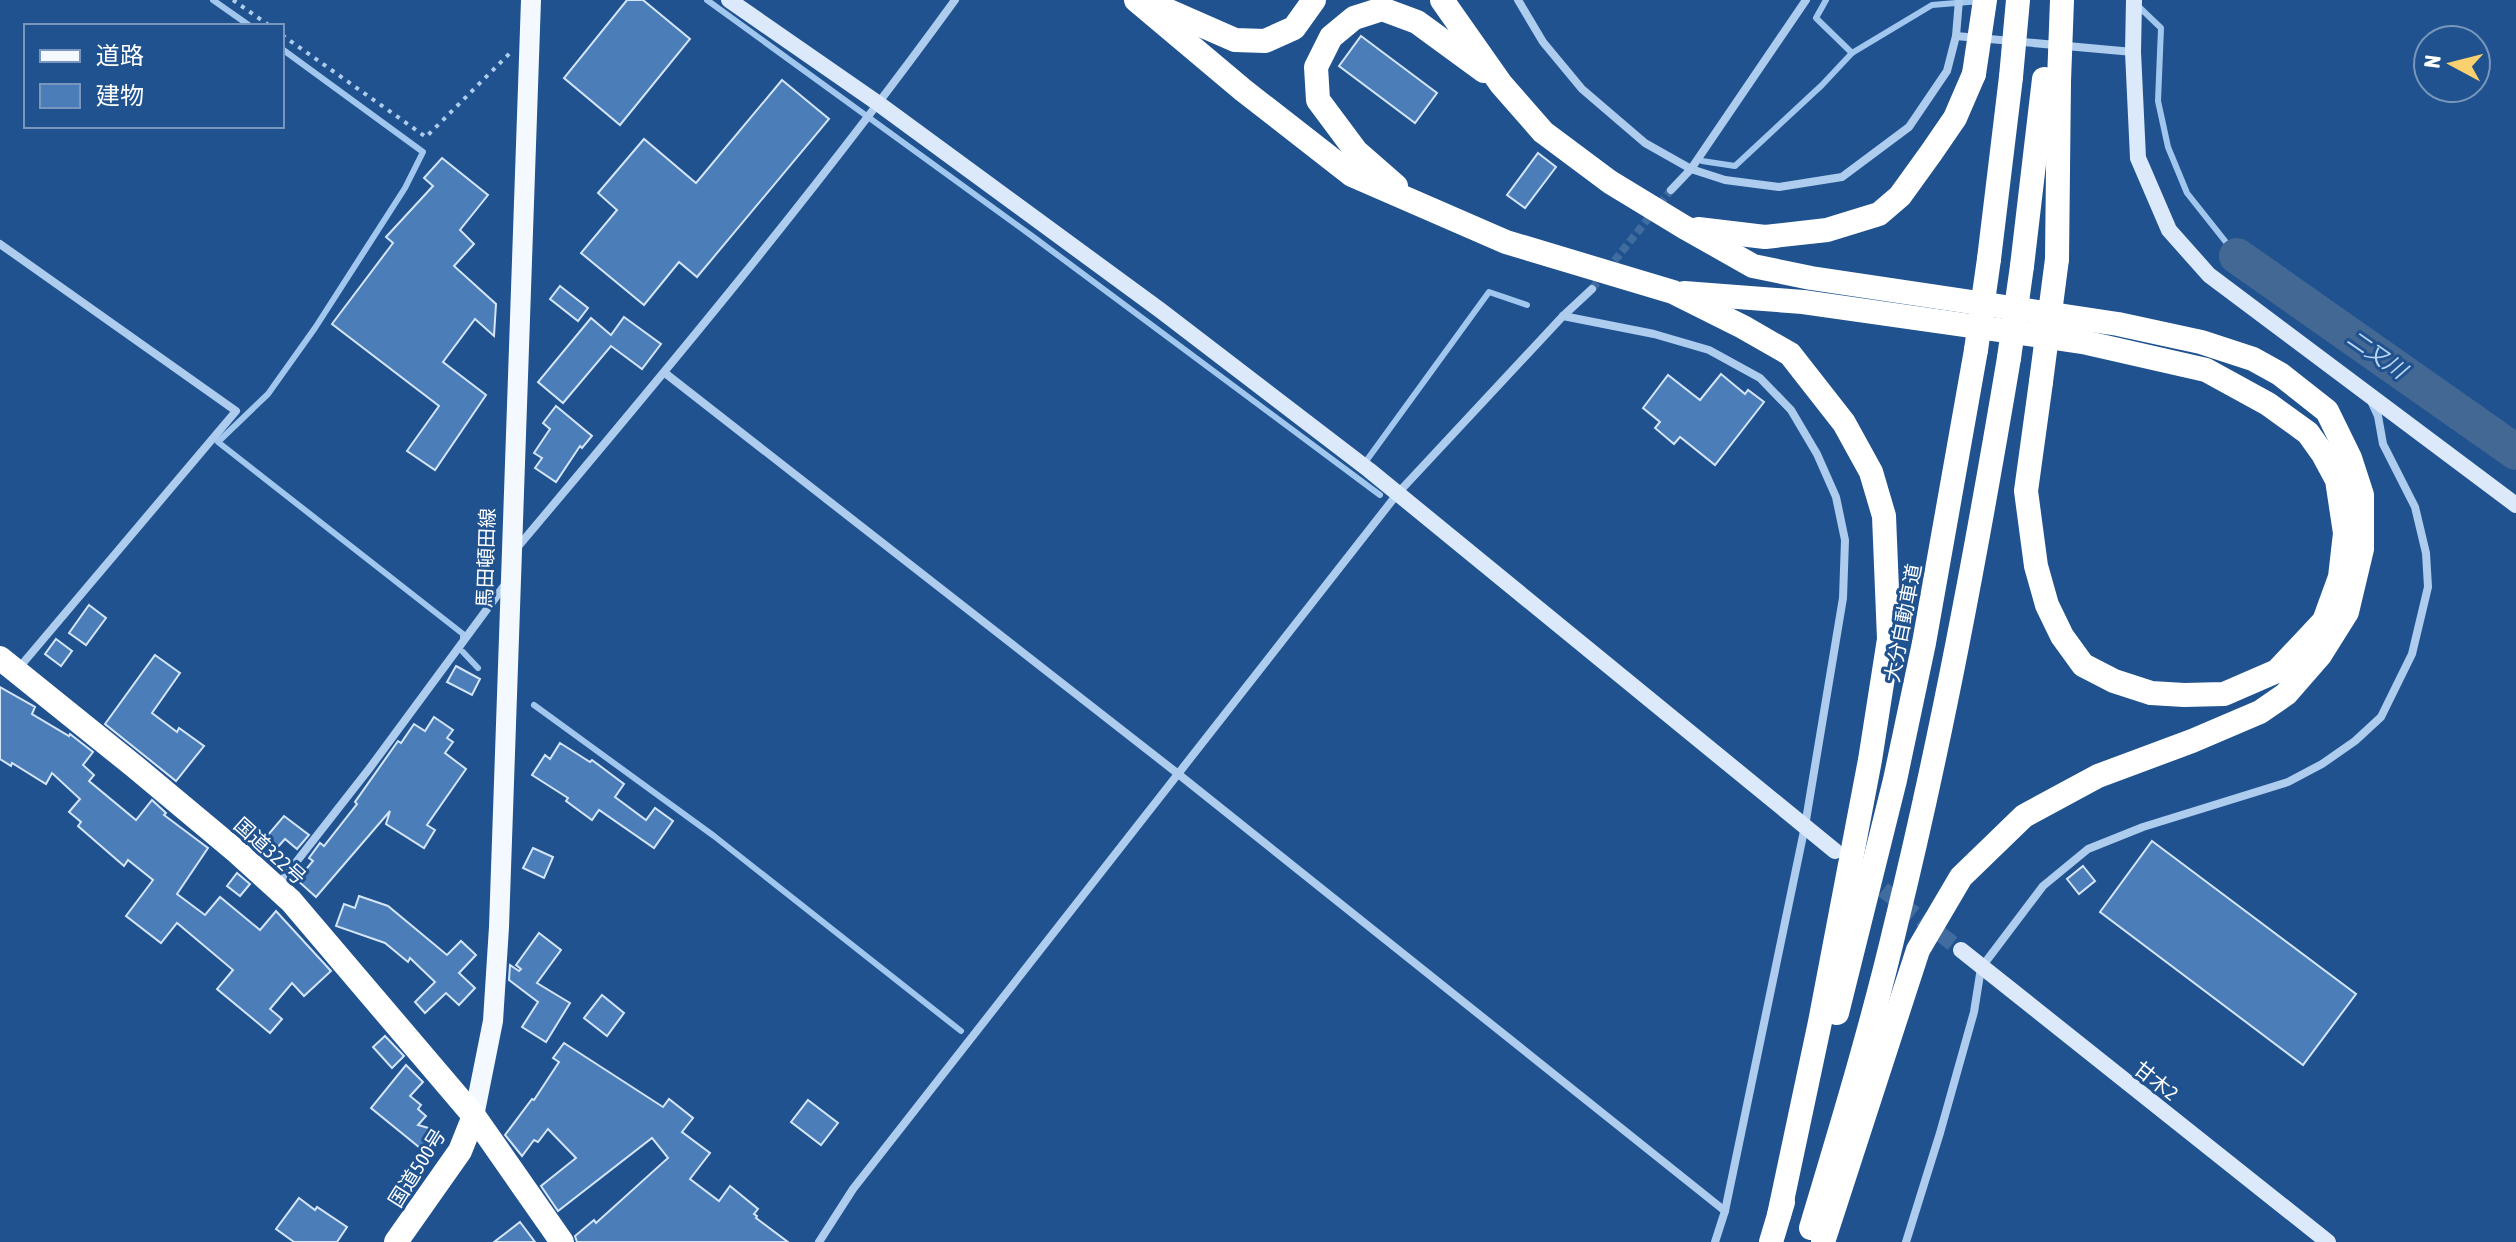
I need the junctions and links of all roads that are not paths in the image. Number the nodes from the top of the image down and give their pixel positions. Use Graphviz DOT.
graph roads {
  1 [pos="531,0"];
  2 [pos="729,0"];
  3 [pos="955,0"];
  4 [pos="1136,0"];
  5 [pos="1144,0"];
  6 [pos="1314,0"];
  7 [pos="1442,0"];
  8 [pos="1518,0"];
  9 [pos="1806,0"];
  10 [pos="1959,0"];
  11 [pos="1985,0"];
  12 [pos="2018,0"];
  13 [pos="2052,0"];
  14 [pos="2062,0"];
  15 [pos="2134,0"];
  16 [pos="1956,36"];
  17 [pos="2133,52"];
  18 [pos="2052,80"];
  19 [pos="1501,84"];
  20 [pos="879,104"];
  21 [pos="1691,169"];
  22 [pos="1671,190"];
  23 [pos="1413,200"];
  24 [pos="1684,227"];
  25 [pos="0,244"];
  26 [pos="1592,289"];
  27 [pos="1673,292"];
  28 [pos="1563,316"];
  29 [pos="665,373"];
  30 [pos="2366,391"];
  31 [pos="1398,493"];
  32 [pos="2516,505"];
  33 [pos="510,555"];
  34 [pos="510,578"];
  35 [pos="9,664"];
  36 [pos="1177,773"];
  37 [pos="1805,826"];
  38 [pos="1835,851"];
  39 [pos="276,887"];
  40 [pos="1961,950"];
  41 [pos="1981,968"];
  42 [pos="474,1116"];
  43 [pos="1725,1211"];
  44 [pos="1779,1215"];
  45 [pos="396,1242"];
  46 [pos="562,1242"];
  47 [pos="819,1242"];
  48 [pos="1715,1242"];
  49 [pos="1771,1242"];
  50 [pos="1807,1242"];
  51 [pos="1823,1242"];
  52 [pos="1906,1242"];
  53 [pos="2328,1242"];
  1 -- 33 [label="main road, 馬田頓田線"];
  2 -- 20 [label="street"];
  3 -- 20 [label="street"];
  4 -- 23 [label="highway"];
  5 -- 6 [label="highway"];
  7 -- 19 [label="highway"];
  8 -- 21 [label="street"];
  9 -- 21 [label="street"];
  10 -- 16 [label="street"];
  11 -- 24 [label="highway, bridge"];
  12 -- 44 [label="highway, 大分自動車道, bridge"];
  13 -- 18 [label="highway"];
  14 -- 18 [label="highway, bridge"];
  15 -- 17 [label="street"];
  16 -- 17 [label="street"];
  16 -- 21 [label="street"];
  17 -- 30 [label="street"];
  18 -- 27 [label="highway, bridge"];
  18 -- 50 [label="highway, bridge"];
  19 -- 23 [label="highway"];
  19 -- 24 [label="highway"];
  20 -- 29 [label="street"];
  20 -- 31 [label="street"];
  21 -- 22 [label="street"];
  23 -- 27 [label="highway"];
  24 -- 51 [label="highway"];
  25 -- 35 [label="street"];
  26 -- 28 [label="street"];
  27 -- 44 [label="highway"];
  28 -- 31 [label="street"];
  28 -- 37 [label="street"];
  29 -- 33 [label="street"];
  29 -- 36 [label="street"];
  30 -- 32 [label="street"];
  30 -- 41 [label="street"];
  31 -- 36 [label="street"];
  31 -- 37 [label="street"];
  33 -- 34 [label="main road, 馬田頓田線"];
  34 -- 39 [label="street"];
  34 -- 42 [label="main road, 馬田頓田線"];
  35 -- 39 [label="highway, 国道322号"];
  36 -- 43 [label="street"];
  36 -- 47 [label="street"];
  37 -- 38 [label="street"];
  37 -- 43 [label="street"];
  39 -- 42 [label="highway, 国道322号"];
  40 -- 41 [label="street, 甘木2"];
  41 -- 52 [label="street"];
  41 -- 53 [label="street, 甘木2"];
  42 -- 45 [label="highway, 国道500号"];
  42 -- 46 [label="highway, 国道322号"];
  43 -- 48 [label="street"];
  44 -- 49 [label="highway, 大分自動車道"];
}
